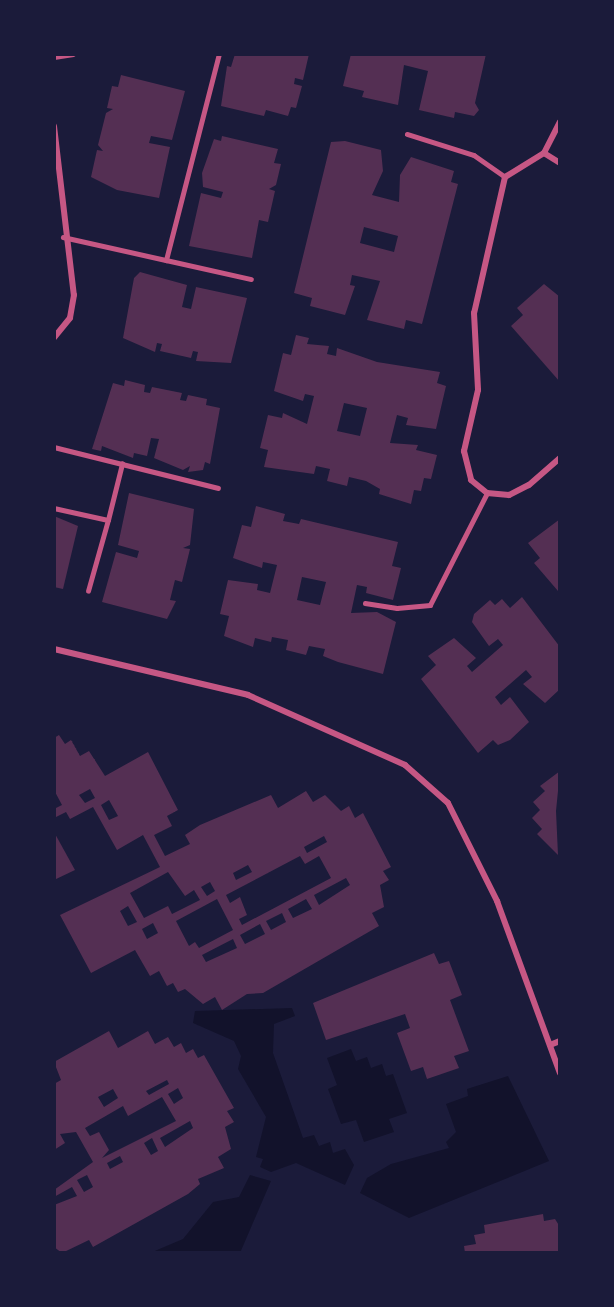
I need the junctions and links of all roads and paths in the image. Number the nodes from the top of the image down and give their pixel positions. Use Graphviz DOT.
graph roads {
  1 [pos="73,54"];
  2 [pos="219,54"];
  3 [pos="54,57"];
  4 [pos="560,122"];
  5 [pos="54,126"];
  6 [pos="407,134"];
  7 [pos="544,153"];
  8 [pos="560,163"];
  9 [pos="505,177"];
  10 [pos="63,237"];
  11 [pos="166,260"];
  12 [pos="251,279"];
  13 [pos="54,338"];
  14 [pos="54,447"];
  15 [pos="560,458"];
  16 [pos="122,464"];
  17 [pos="218,488"];
  18 [pos="487,493"];
  19 [pos="54,508"];
  20 [pos="108,520"];
  21 [pos="88,591"];
  22 [pos="365,603"];
  23 [pos="54,649"];
  24 [pos="560,1041"];
  25 [pos="550,1045"];
  26 [pos="560,1073"];
  1 -- 3 [label="lane"];
  2 -- 11 [label="lane"];
  4 -- 7 [label="street"];
  5 -- 10 [label="street"];
  6 -- 9 [label="lane"];
  7 -- 8 [label="street"];
  7 -- 9 [label="street"];
  9 -- 18 [label="street"];
  10 -- 11 [label="lane"];
  10 -- 13 [label="street"];
  11 -- 12 [label="lane"];
  14 -- 16 [label="lane"];
  15 -- 18 [label="street"];
  16 -- 17 [label="lane"];
  16 -- 20 [label="lane"];
  18 -- 22 [label="lane"];
  19 -- 20 [label="lane"];
  20 -- 21 [label="lane"];
  23 -- 25 [label="street"];
  24 -- 25 [label="street"];
  25 -- 26 [label="street"];
}
